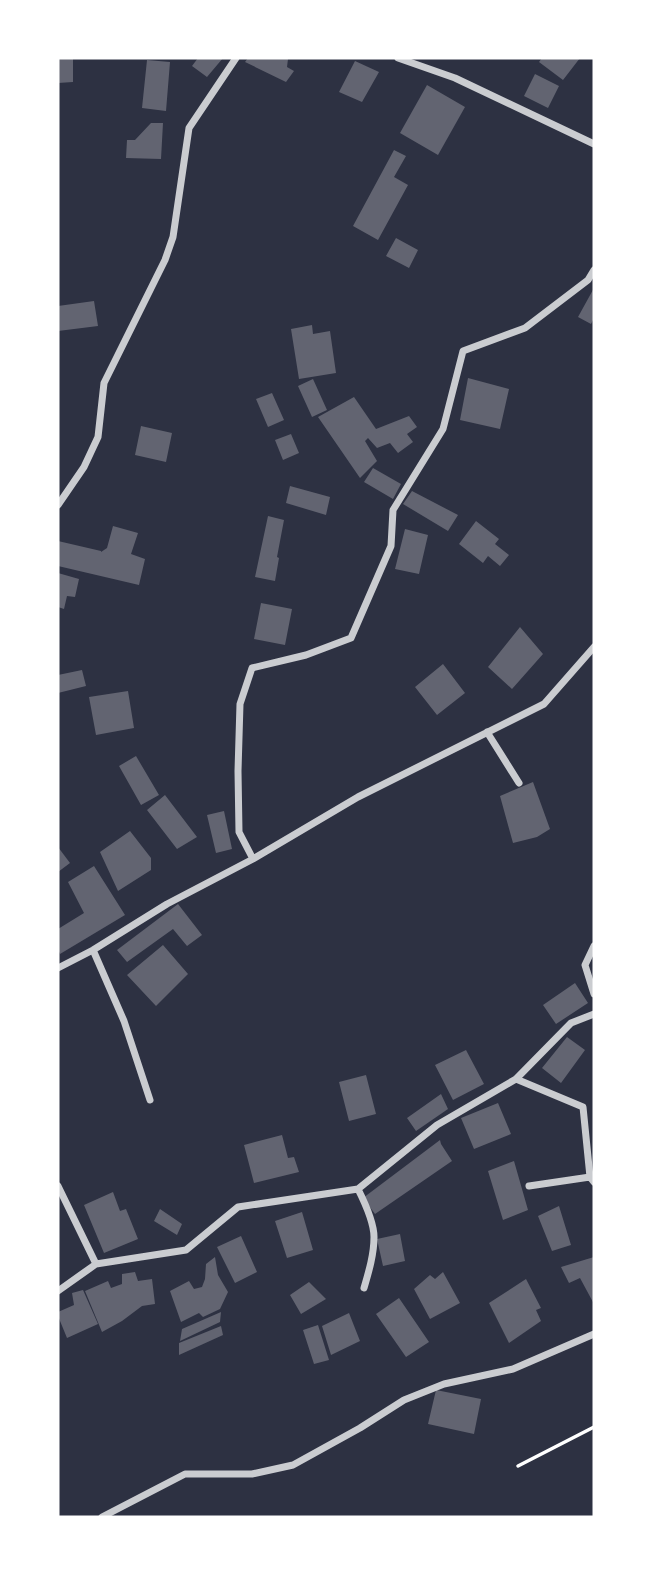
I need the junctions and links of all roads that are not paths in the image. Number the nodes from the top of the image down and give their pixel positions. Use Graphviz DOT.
graph roads {
  1 [pos="236,58"];
  2 [pos="398,58"];
  3 [pos="425,58"];
  4 [pos="424,67"];
  5 [pos="594,144"];
  6 [pos="594,270"];
  7 [pos="58,505"];
  8 [pos="594,647"];
  9 [pos="488,732"];
  10 [pos="519,783"];
  11 [pos="253,859"];
  12 [pos="594,946"];
  13 [pos="93,950"];
  14 [pos="58,968"];
  15 [pos="594,994"];
  16 [pos="594,1014"];
  17 [pos="516,1079"];
  18 [pos="150,1100"];
  19 [pos="592,1180"];
  20 [pos="58,1186"];
  21 [pos="529,1186"];
  22 [pos="358,1189"];
  23 [pos="96,1264"];
  24 [pos="364,1287"];
  25 [pos="58,1291"];
  26 [pos="594,1334"];
  27 [pos="102,1517"];
  1 -- 7 [label="street"];
  2 -- 4 [label="street"];
  3 -- 4 [label="street"];
  4 -- 5 [label="street"];
  6 -- 11 [label="street"];
  8 -- 9 [label="street"];
  9 -- 10 [label="street"];
  9 -- 11 [label="street"];
  11 -- 13 [label="street"];
  12 -- 15 [label="street"];
  13 -- 14 [label="street"];
  13 -- 18 [label="street"];
  16 -- 17 [label="street"];
  17 -- 19 [label="street"];
  17 -- 22 [label="street"];
  19 -- 21 [label="street"];
  20 -- 23 [label="street"];
  22 -- 23 [label="street"];
  22 -- 24 [label="street"];
  23 -- 25 [label="street"];
  26 -- 27 [label="street"];
}
